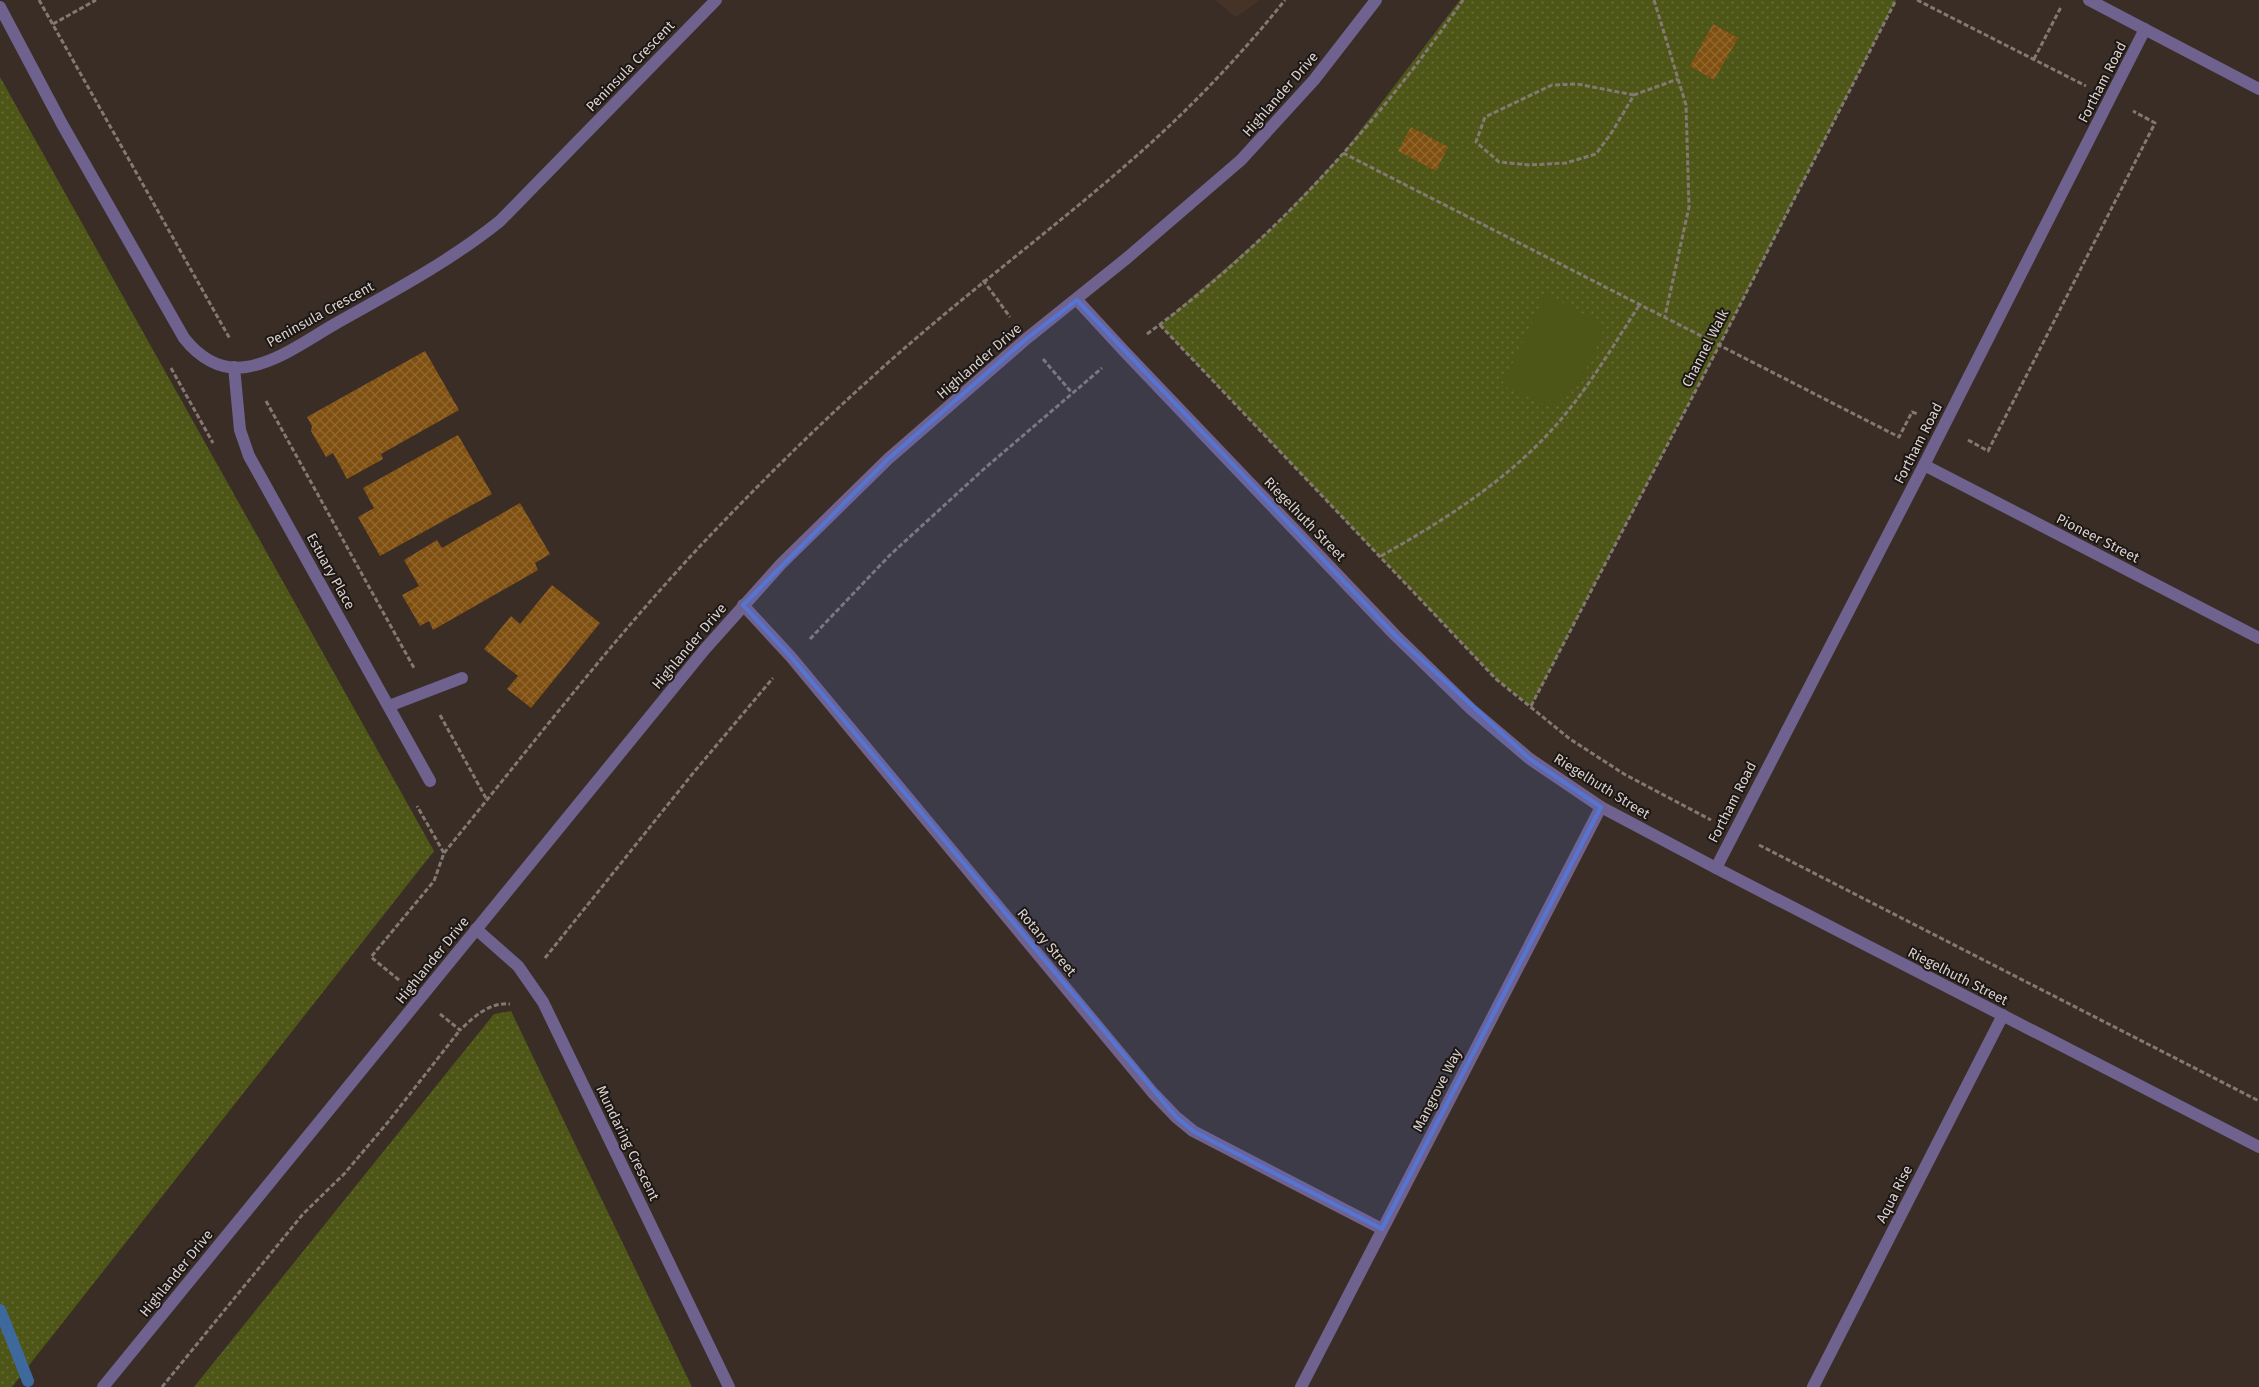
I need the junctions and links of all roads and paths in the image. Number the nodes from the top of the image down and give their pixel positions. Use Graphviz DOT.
graph roads {
  1 [pos="10,0"];
  2 [pos="96,0"];
  3 [pos="716,0"];
  4 [pos="1285,0"];
  5 [pos="1376,0"];
  6 [pos="1463,0"];
  7 [pos="1654,0"];
  8 [pos="1896,0"];
  9 [pos="2065,0"];
  10 [pos="2089,0"];
  11 [pos="0,6"];
  12 [pos="53,24"];
  13 [pos="2145,29"];
  14 [pos="2034,59"];
  15 [pos="1678,79"];
  16 [pos="2259,89"];
  17 [pos="1634,95"];
  18 [pos="1344,153"];
  19 [pos="1077,300"];
  20 [pos="1640,304"];
  21 [pos="1665,316"];
  22 [pos="1160,325"];
  23 [pos="1720,344"];
  24 [pos="1124,351"];
  25 [pos="170,365"];
  26 [pos="234,367"];
  27 [pos="1943,427"];
  28 [pos="218,452"];
  29 [pos="1924,465"];
  30 [pos="1381,556"];
  31 [pos="743,606"];
  32 [pos="2259,638"];
  33 [pos="791,657"];
  34 [pos="462,678"];
  35 [pos="389,706"];
  36 [pos="1531,706"];
  37 [pos="430,781"];
  38 [pos="415,804"];
  39 [pos="1601,807"];
  40 [pos="1733,832"];
  41 [pos="444,853"];
  42 [pos="1716,868"];
  43 [pos="476,929"];
  44 [pos="529,979"];
  45 [pos="420,998"];
  46 [pos="2003,1015"];
  47 [pos="460,1030"];
  48 [pos="2259,1101"];
  49 [pos="2259,1147"];
  50 [pos="1382,1229"];
  51 [pos="103,1387"];
  52 [pos="162,1387"];
  53 [pos="729,1387"];
  54 [pos="1301,1387"];
  55 [pos="1813,1387"];
  1 -- 11 [label="street"];
  2 -- 12 [label="path"];
  3 -- 26 [label="street, Peninsula Crescent"];
  4 -- 41 [label="path"];
  5 -- 19 [label="street, Highlander Drive"];
  6 -- 18 [label="path"];
  7 -- 15 [label="path"];
  8 -- 23 [label="path, Channel Walk"];
  9 -- 14 [label="path"];
  10 -- 13 [label="street"];
  11 -- 26 [label="street, Peninsula Crescent"];
  13 -- 16 [label="street"];
  13 -- 27 [label="street, Fortham Road"];
  15 -- 17 [label="path"];
  15 -- 21 [label="path"];
  17 -- 17 [label="path"];
  18 -- 20 [label="path"];
  18 -- 22 [label="path"];
  19 -- 24 [label="street, Riegelhuth Street"];
  19 -- 31 [label="street, Highlander Drive"];
  20 -- 21 [label="path"];
  20 -- 30 [label="path"];
  21 -- 23 [label="path"];
  22 -- 24 [label="path"];
  22 -- 30 [label="path"];
  23 -- 27 [label="path"];
  23 -- 36 [label="path, Channel Walk"];
  24 -- 33 [label="path"];
  24 -- 39 [label="street, Riegelhuth Street"];
  25 -- 28 [label="path"];
  26 -- 35 [label="street, Estuary Place"];
  27 -- 29 [label="street, Fortham Road"];
  29 -- 32 [label="street, Pioneer Street"];
  29 -- 40 [label="street, Fortham Road"];
  30 -- 36 [label="path"];
  31 -- 33 [label="street, Rotary Street"];
  31 -- 43 [label="street, Highlander Drive"];
  33 -- 44 [label="path"];
  33 -- 50 [label="street, Rotary Street"];
  34 -- 35 [label="street"];
  35 -- 37 [label="street, Estuary Place"];
  36 -- 40 [label="path"];
  38 -- 41 [label="path"];
  39 -- 42 [label="street, Riegelhuth Street"];
  39 -- 50 [label="street, Mangrove Way"];
  40 -- 42 [label="street, Fortham Road"];
  40 -- 48 [label="path"];
  41 -- 45 [label="path"];
  42 -- 46 [label="street, Riegelhuth Street"];
  43 -- 44 [label="street, Mundaring Crescent"];
  43 -- 45 [label="street, Highlander Drive"];
  44 -- 47 [label="path"];
  44 -- 53 [label="street, Mundaring Crescent"];
  45 -- 47 [label="path"];
  45 -- 51 [label="street, Highlander Drive"];
  46 -- 49 [label="street, Riegelhuth Street"];
  46 -- 55 [label="street, Aqua Rise"];
  47 -- 52 [label="path"];
  50 -- 54 [label="street, Mangrove Way"];
}
